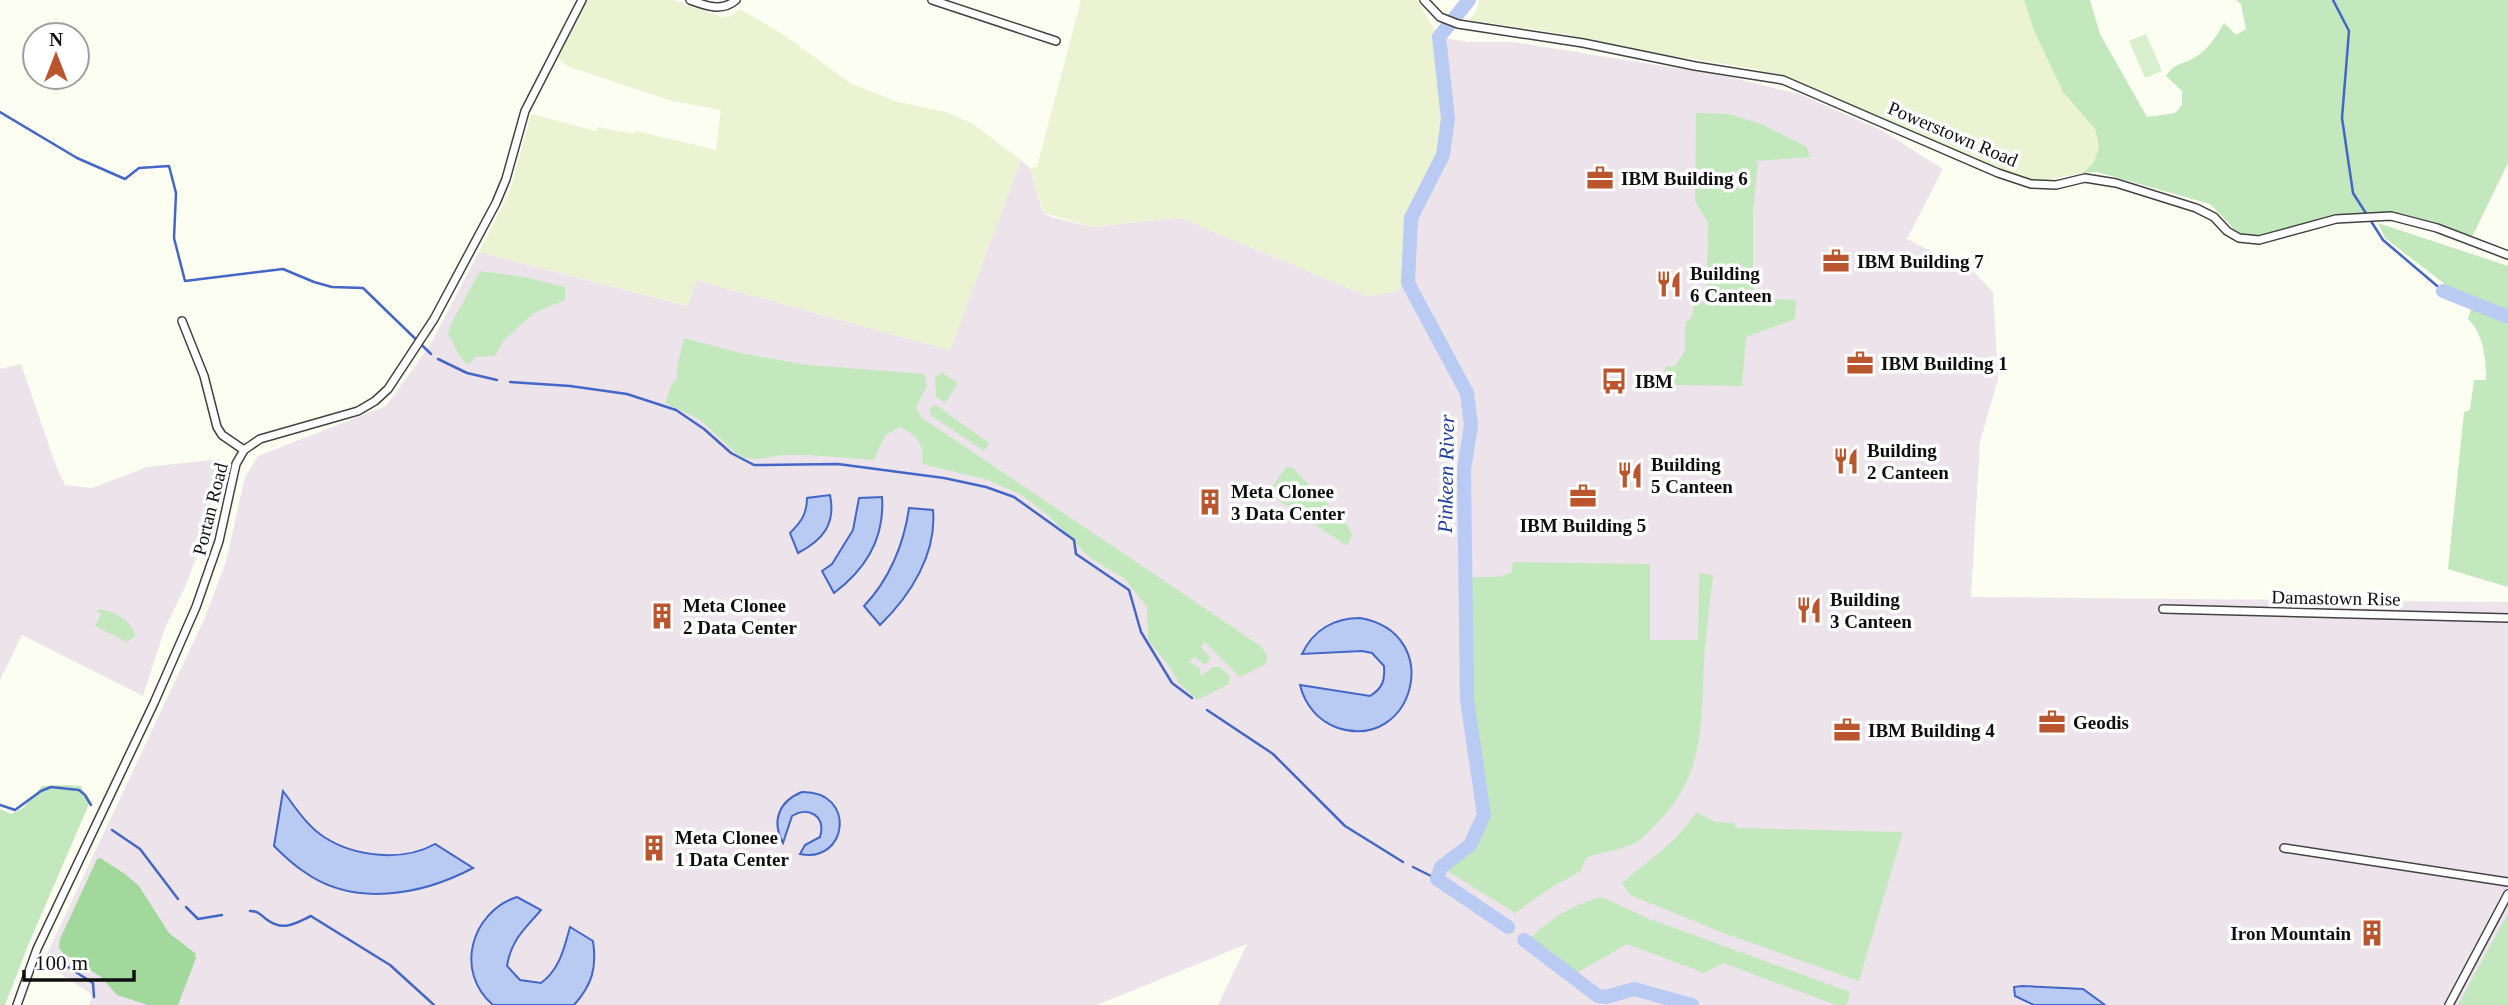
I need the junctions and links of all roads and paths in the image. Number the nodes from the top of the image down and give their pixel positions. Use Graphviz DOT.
graph roads {
  1 [pos="582,0"];
  2 [pos="690,0"];
  3 [pos="736,0"];
  4 [pos="932,0"];
  5 [pos="1424,0"];
  6 [pos="1056,41"];
  7 [pos="2508,255"];
  8 [pos="182,321"];
  9 [pos="244,450"];
  10 [pos="2163,609"];
  11 [pos="2508,618"];
  12 [pos="2284,848"];
  13 [pos="2508,882"];
  14 [pos="2508,894"];
  15 [pos="18,1005"];
  16 [pos="2449,1005"];
  1 -- 9 [label="street, Portan Road"];
  2 -- 3 [label="street"];
  4 -- 6 [label="street"];
  5 -- 7 [label="street, Powerstown Road"];
  8 -- 9 [label="street"];
  9 -- 15 [label="street, Portan Road"];
  10 -- 11 [label="street, Damastown Rise"];
  12 -- 13 [label="street"];
  14 -- 16 [label="street"];
}
